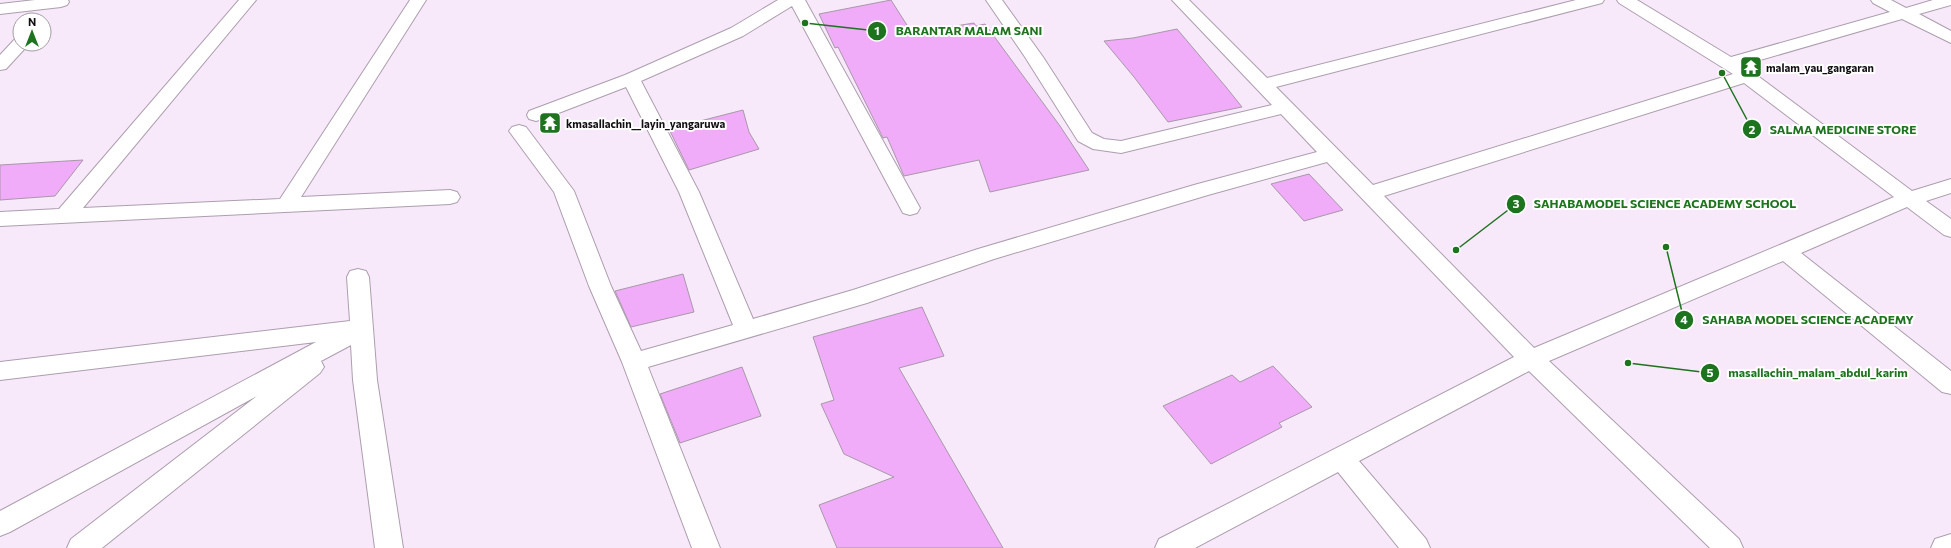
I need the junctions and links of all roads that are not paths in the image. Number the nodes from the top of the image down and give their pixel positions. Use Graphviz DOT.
graph roads {
  1 [pos="248,0"];
  2 [pos="418,0"];
  3 [pos="790,0"];
  4 [pos="797,0"];
  5 [pos="994,0"];
  6 [pos="1180,0"];
  7 [pos="1596,0"];
  8 [pos="1625,0"];
  9 [pos="1879,0"];
  10 [pos="1951,0"];
  11 [pos="62,1"];
  12 [pos="0,9"];
  13 [pos="52,12"];
  14 [pos="1905,14"];
  15 [pos="1951,38"];
  16 [pos="12,52"];
  17 [pos="1729,63"];
  18 [pos="0,65"];
  19 [pos="1746,76"];
  20 [pos="631,79"];
  21 [pos="1262,85"];
  22 [pos="1284,108"];
  23 [pos="536,115"];
  24 [pos="519,131"];
  25 [pos="1330,155"];
  26 [pos="1951,186"];
  27 [pos="1368,194"];
  28 [pos="450,197"];
  29 [pos="1908,199"];
  30 [pos="286,205"];
  31 [pos="910,208"];
  32 [pos="66,216"];
  33 [pos="0,219"];
  34 [pos="1951,230"];
  35 [pos="1785,251"];
  36 [pos="358,277"];
  37 [pos="362,328"];
  38 [pos="746,329"];
  39 [pos="260,350"];
  40 [pos="1531,360"];
  41 [pos="634,362"];
  42 [pos="0,371"];
  43 [pos="0,374"];
  44 [pos="1951,385"];
  45 [pos="1341,458"];
  46 [pos="0,524"];
  47 [pos="1951,546"];
  48 [pos="81,548"];
  49 [pos="389,548"];
  50 [pos="706,548"];
  51 [pos="1169,548"];
  52 [pos="1416,548"];
  53 [pos="1729,548"];
  54 [pos="1945,548"];
  1 -- 32 [label="street"];
  2 -- 30 [label="street"];
  3 -- 20 [label="street"];
  4 -- 31 [label="street"];
  5 -- 22 [label="street"];
  6 -- 21 [label="street"];
  7 -- 21 [label="street"];
  8 -- 17 [label="street"];
  9 -- 14 [label="street"];
  10 -- 14 [label="street"];
  11 -- 12 [label="street"];
  11 -- 13 [label="street"];
  14 -- 15 [label="street"];
  14 -- 17 [label="street"];
  16 -- 18 [label="street"];
  17 -- 19 [label="street"];
  19 -- 27 [label="street"];
  19 -- 29 [label="street"];
  20 -- 23 [label="street"];
  20 -- 38 [label="street"];
  21 -- 22 [label="street"];
  22 -- 25 [label="street"];
  24 -- 41 [label="street"];
  25 -- 27 [label="street"];
  25 -- 38 [label="street"];
  26 -- 29 [label="street"];
  27 -- 40 [label="street"];
  28 -- 30 [label="street"];
  29 -- 34 [label="street"];
  29 -- 35 [label="street"];
  30 -- 32 [label="street"];
  32 -- 33 [label="street"];
  35 -- 40 [label="street"];
  35 -- 44 [label="street"];
  36 -- 37 [label="street"];
  37 -- 42 [label="street"];
  37 -- 46 [label="street"];
  37 -- 48 [label="street"];
  37 -- 49 [label="street"];
  38 -- 41 [label="street"];
  39 -- 43 [label="street"];
  40 -- 45 [label="street"];
  40 -- 53 [label="street"];
  41 -- 50 [label="street"];
  45 -- 51 [label="street"];
  45 -- 52 [label="street"];
  47 -- 54 [label="street"];
}
